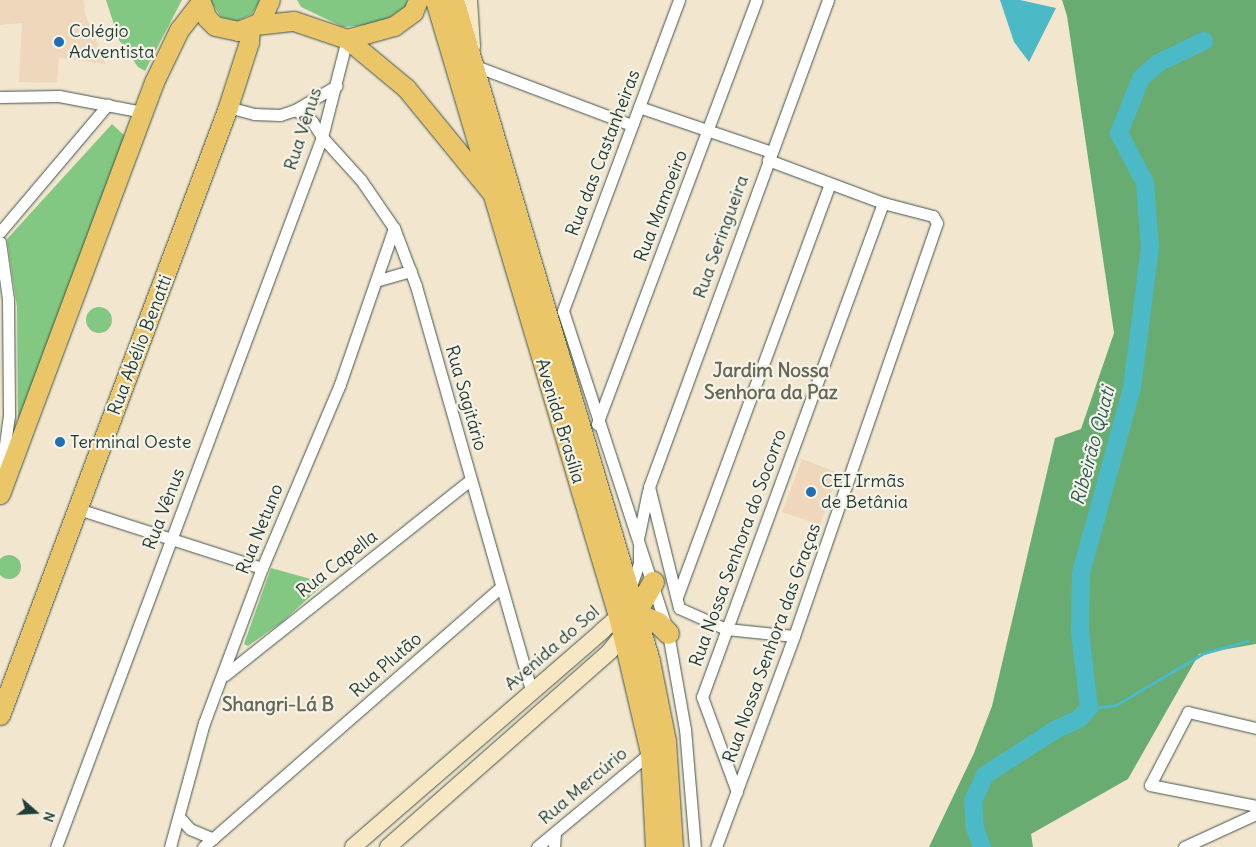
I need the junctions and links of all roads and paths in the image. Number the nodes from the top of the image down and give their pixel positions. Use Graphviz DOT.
graph roads {
  1 [pos="270,0"];
  2 [pos="277,0"];
  3 [pos="418,0"];
  4 [pos="436,0"];
  5 [pos="453,0"];
  6 [pos="469,0"];
  7 [pos="679,0"];
  8 [pos="756,0"];
  9 [pos="828,0"];
  10 [pos="200,2"];
  11 [pos="294,21"];
  12 [pos="253,26"];
  13 [pos="347,39"];
  14 [pos="473,65"];
  15 [pos="336,86"];
  16 [pos="0,97"];
  17 [pos="108,104"];
  18 [pos="228,107"];
  19 [pos="639,107"];
  20 [pos="295,110"];
  21 [pos="143,112"];
  22 [pos="632,125"];
  23 [pos="708,131"];
  24 [pos="322,137"];
  25 [pos="770,156"];
  26 [pos="830,184"];
  27 [pos="492,192"];
  28 [pos="883,203"];
  29 [pos="394,228"];
  30 [pos="0,232"];
  31 [pos="0,242"];
  32 [pos="411,271"];
  33 [pos="378,280"];
  34 [pos="563,318"];
  35 [pos="597,424"];
  36 [pos="470,480"];
  37 [pos="0,481"];
  38 [pos="649,487"];
  39 [pos="0,494"];
  40 [pos="78,509"];
  41 [pos="171,539"];
  42 [pos="639,540"];
  43 [pos="262,568"];
  44 [pos="653,582"];
  45 [pos="501,587"];
  46 [pos="677,597"];
  47 [pos="627,615"];
  48 [pos="726,628"];
  49 [pos="668,633"];
  50 [pos="794,636"];
  51 [pos="225,675"];
  52 [pos="531,691"];
  53 [pos="0,715"];
  54 [pos="492,726"];
  55 [pos="1256,728"];
  56 [pos="504,742"];
  57 [pos="651,752"];
  58 [pos="737,792"];
  59 [pos="1256,806"];
  60 [pos="1256,814"];
  61 [pos="180,818"];
  62 [pos="555,832"];
  63 [pos="213,839"];
  64 [pos="56,847"];
  65 [pos="170,847"];
  66 [pos="203,847"];
  67 [pos="353,847"];
  68 [pos="388,847"];
  69 [pos="537,847"];
  70 [pos="554,847"];
  71 [pos="656,847"];
  72 [pos="672,847"];
  73 [pos="696,847"];
  74 [pos="716,847"];
  75 [pos="1184,847"];
  1 -- 12 [label="main road"];
  2 -- 11 [label="main road"];
  3 -- 13 [label="main road"];
  4 -- 27 [label="highway, Avenida Brasília"];
  5 -- 14 [label="highway, Avenida Brasília"];
  6 -- 14 [label="street"];
  7 -- 19 [label="street, Rua das Castanheiras"];
  8 -- 23 [label="street, Rua Mamoeiro"];
  9 -- 25 [label="street, Rua Seringueira"];
  10 -- 12 [label="main road"];
  10 -- 21 [label="main road"];
  11 -- 12 [label="main road"];
  11 -- 13 [label="main road"];
  12 -- 18 [label="main road, Rua Abélio Benatti"];
  13 -- 15 [label="street, Rua Vênus"];
  13 -- 27 [label="main road"];
  14 -- 22 [label="street"];
  14 -- 47 [label="highway, Avenida Brasília"];
  15 -- 20 [label="street"];
  15 -- 24 [label="street, Rua Vênus"];
  16 -- 17 [label="street"];
  17 -- 21 [label="street"];
  17 -- 30 [label="street"];
  18 -- 20 [label="street"];
  18 -- 40 [label="main road, Rua Abélio Benatti"];
  19 -- 22 [label="street, Rua das Castanheiras"];
  19 -- 23 [label="street"];
  20 -- 24 [label="street, Rua Sagitário"];
  21 -- 39 [label="main road"];
  22 -- 34 [label="street, Rua das Castanheiras"];
  23 -- 25 [label="street"];
  23 -- 35 [label="street, Rua Mamoeiro"];
  24 -- 29 [label="street, Rua Sagitário"];
  24 -- 41 [label="street, Rua Vênus"];
  25 -- 26 [label="street"];
  25 -- 38 [label="street, Rua Seringueira"];
  26 -- 28 [label="street"];
  26 -- 46 [label="street"];
  27 -- 47 [label="highway, Avenida Brasília"];
  28 -- 48 [label="street, Rua Nossa Senhora do Socorro"];
  28 -- 50 [label="street, Rua Nossa Senhora das Graças"];
  29 -- 32 [label="street, Rua Sagitário"];
  29 -- 33 [label="street, Rua Netuno"];
  31 -- 37 [label="street"];
  32 -- 33 [label="street"];
  32 -- 36 [label="street, Rua Sagitário"];
  33 -- 43 [label="street, Rua Netuno"];
  34 -- 35 [label="street, Avenida Brasília"];
  35 -- 42 [label="street, Avenida Brasília"];
  36 -- 45 [label="street, Rua Sagitário"];
  36 -- 51 [label="street, Rua Capella"];
  38 -- 42 [label="street, Rua Seringueira"];
  38 -- 46 [label="street"];
  40 -- 41 [label="street"];
  40 -- 53 [label="main road, Rua Abélio Benatti"];
  41 -- 43 [label="street"];
  41 -- 64 [label="street, Rua Vênus"];
  42 -- 44 [label="street, Avenida Brasília"];
  42 -- 47 [label="street"];
  43 -- 51 [label="street, Rua Netuno"];
  44 -- 47 [label="highway"];
  44 -- 49 [label="street, Avenida Brasília"];
  45 -- 52 [label="street, Rua Sagitário"];
  45 -- 63 [label="street, Rua Plutão"];
  46 -- 48 [label="street"];
  47 -- 49 [label="highway"];
  47 -- 52 [label="street, Avenida do Sol"];
  47 -- 56 [label="street"];
  47 -- 57 [label="highway, Avenida Brasília"];
  47 -- 72 [label="highway, Avenida Brasília"];
  48 -- 50 [label="street"];
  48 -- 58 [label="street, Rua Nossa Senhora do Socorro"];
  49 -- 73 [label="street, Avenida Brasília"];
  50 -- 58 [label="street, Rua Nossa Senhora das Graças"];
  51 -- 61 [label="street, Rua Netuno"];
  52 -- 54 [label="street, Avenida do Sol"];
  54 -- 56 [label="street"];
  54 -- 67 [label="street, Avenida do Sol"];
  55 -- 59 [label="street"];
  56 -- 68 [label="street"];
  57 -- 62 [label="street, Rua Mercúrio"];
  57 -- 71 [label="highway, Avenida Brasília"];
  58 -- 74 [label="street, Rua Nossa Senhora das Graças"];
  60 -- 75 [label="street"];
  61 -- 63 [label="street"];
  61 -- 65 [label="street, Rua Netuno"];
  62 -- 69 [label="street, Rua Mercúrio"];
  62 -- 70 [label="street"];
  63 -- 66 [label="street, Rua Plutão"];
}
